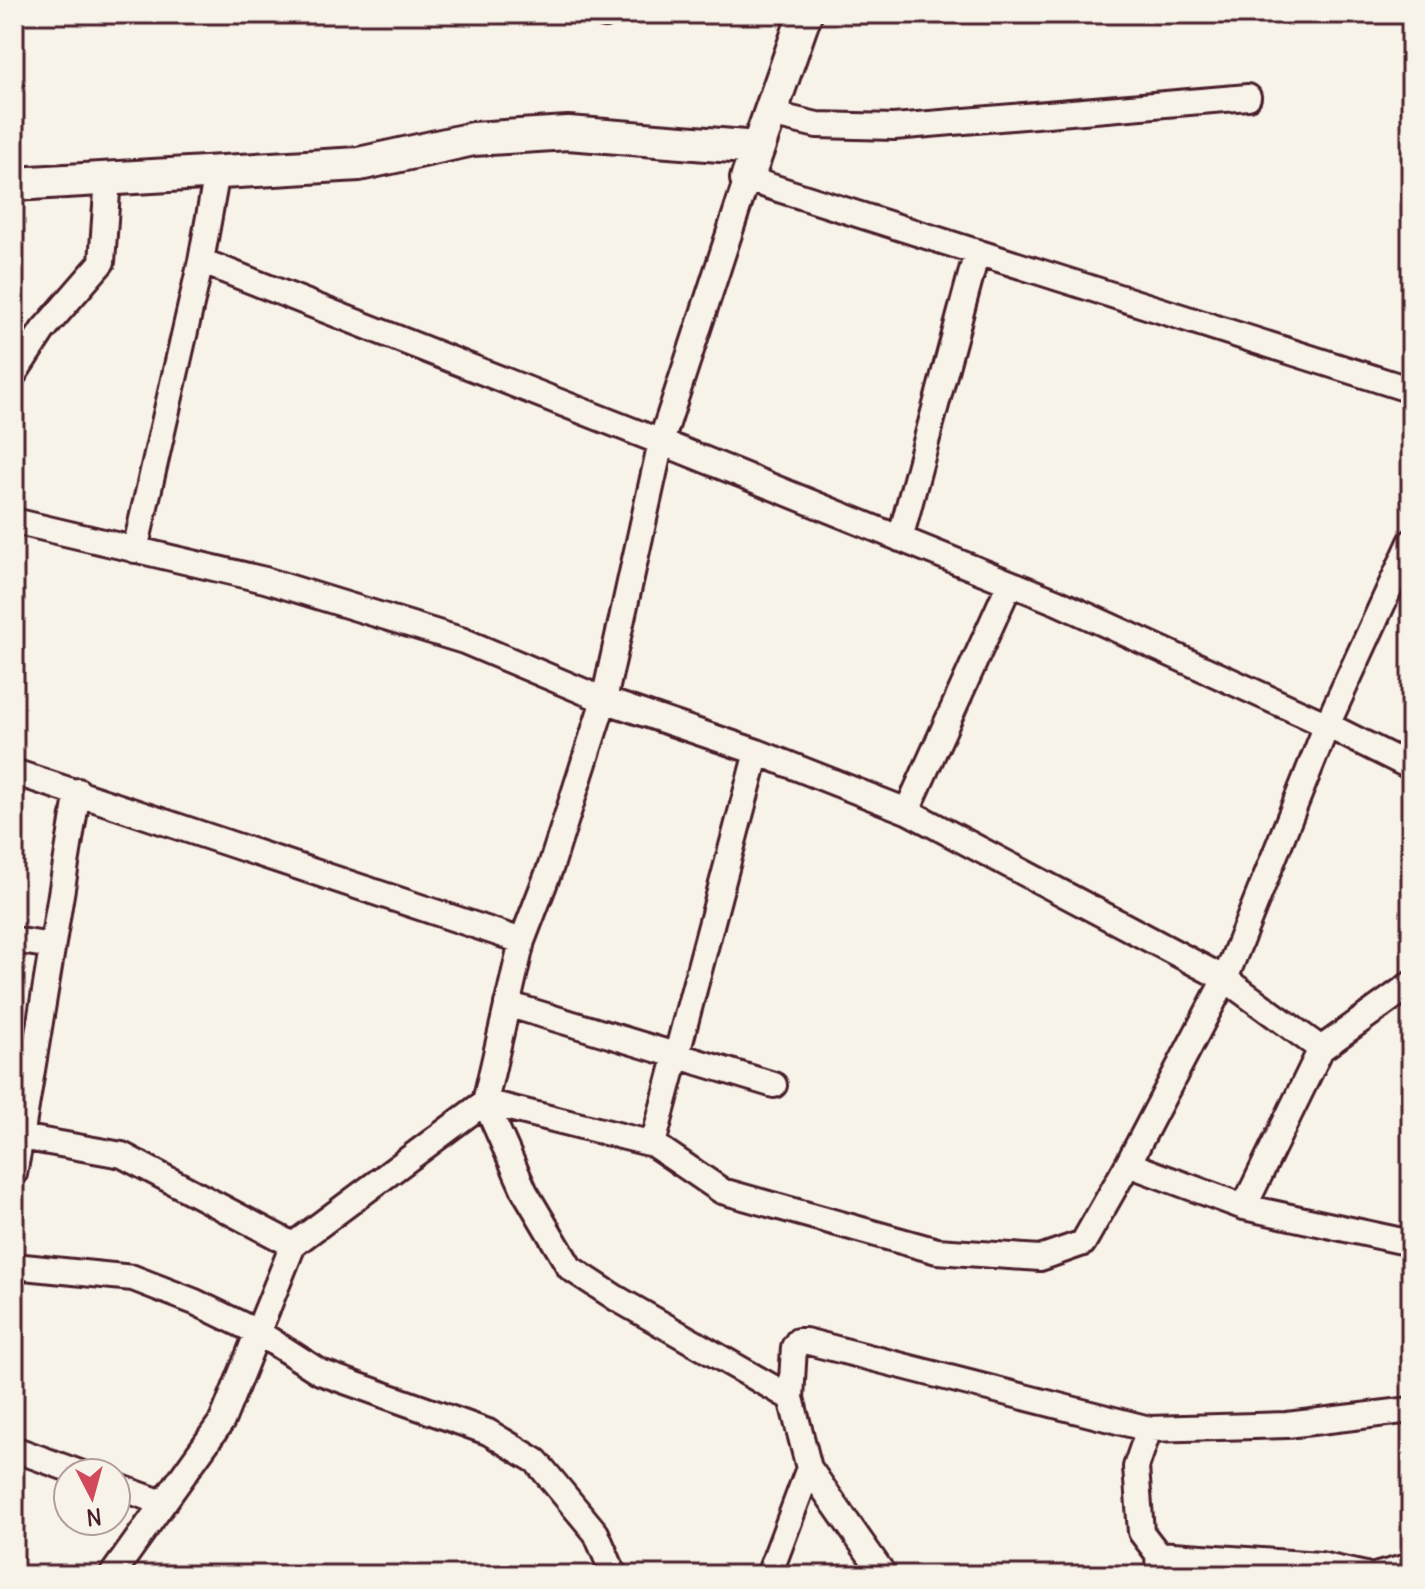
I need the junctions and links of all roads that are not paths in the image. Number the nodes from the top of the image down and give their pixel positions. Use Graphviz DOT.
graph roads {
  1 [pos="805,14"];
  2 [pos="1248,97"];
  3 [pos="770,114"];
  4 [pos="758,148"];
  5 [pos="217,172"];
  6 [pos="108,178"];
  7 [pos="747,179"];
  8 [pos="14,184"];
  9 [pos="977,252"];
  10 [pos="201,261"];
  11 [pos="14,374"];
  12 [pos="1411,390"];
  13 [pos="661,442"];
  14 [pos="14,521"];
  15 [pos="900,539"];
  16 [pos="1411,542"];
  17 [pos="135,550"];
  18 [pos="1010,583"];
  19 [pos="604,700"];
  20 [pos="1327,725"];
  21 [pos="757,752"];
  22 [pos="1411,767"];
  23 [pos="14,772"];
  24 [pos="78,791"];
  25 [pos="907,811"];
  26 [pos="14,940"];
  27 [pos="522,941"];
  28 [pos="52,946"];
  29 [pos="1225,979"];
  30 [pos="1411,984"];
  31 [pos="507,1004"];
  32 [pos="1321,1049"];
  33 [pos="677,1054"];
  34 [pos="774,1085"];
  35 [pos="485,1102"];
  36 [pos="21,1137"];
  37 [pos="653,1144"];
  38 [pos="1128,1164"];
  39 [pos="14,1174"];
  40 [pos="1244,1207"];
  41 [pos="1411,1243"];
  42 [pos="293,1245"];
  43 [pos="14,1266"];
  44 [pos="259,1333"];
  45 [pos="791,1398"];
  46 [pos="1411,1410"];
  47 [pos="1149,1429"];
  48 [pos="14,1449"];
  49 [pos="52,1463"];
  50 [pos="809,1468"];
  51 [pos="132,1492"];
  52 [pos="163,1503"];
  53 [pos="1159,1564"];
  54 [pos="1411,1566"];
  55 [pos="112,1575"];
  56 [pos="614,1575"];
  57 [pos="769,1575"];
  58 [pos="884,1575"];
  59 [pos="1365,1575"];
  60 [pos="1378,1575"];
  1 -- 3 [label="street"];
  2 -- 3 [label="street"];
  3 -- 4 [label="street"];
  4 -- 5 [label="street"];
  4 -- 7 [label="street"];
  5 -- 6 [label="street"];
  5 -- 10 [label="street"];
  6 -- 8 [label="street"];
  6 -- 11 [label="street"];
  7 -- 9 [label="street"];
  7 -- 13 [label="street"];
  9 -- 12 [label="street"];
  9 -- 15 [label="street"];
  10 -- 13 [label="street"];
  10 -- 17 [label="street"];
  13 -- 15 [label="street"];
  13 -- 19 [label="street"];
  14 -- 17 [label="street"];
  15 -- 18 [label="street"];
  16 -- 20 [label="street"];
  17 -- 19 [label="street"];
  18 -- 20 [label="street"];
  18 -- 25 [label="street"];
  19 -- 21 [label="street"];
  19 -- 27 [label="street"];
  20 -- 22 [label="street"];
  20 -- 29 [label="street"];
  21 -- 25 [label="street"];
  21 -- 33 [label="street"];
  23 -- 24 [label="street"];
  24 -- 27 [label="street"];
  24 -- 28 [label="street"];
  25 -- 29 [label="street"];
  26 -- 28 [label="street"];
  27 -- 31 [label="street"];
  28 -- 36 [label="street"];
  29 -- 32 [label="street"];
  29 -- 38 [label="street"];
  30 -- 32 [label="street"];
  31 -- 33 [label="street"];
  31 -- 35 [label="street"];
  32 -- 40 [label="street"];
  33 -- 34 [label="street"];
  33 -- 37 [label="street"];
  35 -- 37 [label="street"];
  35 -- 42 [label="street"];
  35 -- 45 [label="street"];
  36 -- 39 [label="street"];
  36 -- 42 [label="street"];
  37 -- 38 [label="street"];
  38 -- 40 [label="street"];
  40 -- 41 [label="street"];
  42 -- 44 [label="street"];
  43 -- 44 [label="street"];
  44 -- 52 [label="street"];
  44 -- 56 [label="street"];
  45 -- 47 [label="street"];
  45 -- 50 [label="street"];
  46 -- 47 [label="street"];
  47 -- 53 [label="street"];
  48 -- 49 [label="street"];
  50 -- 57 [label="street"];
  50 -- 58 [label="street"];
  51 -- 52 [label="street"];
  52 -- 55 [label="street"];
  53 -- 59 [label="street"];
  54 -- 60 [label="street"];
}
